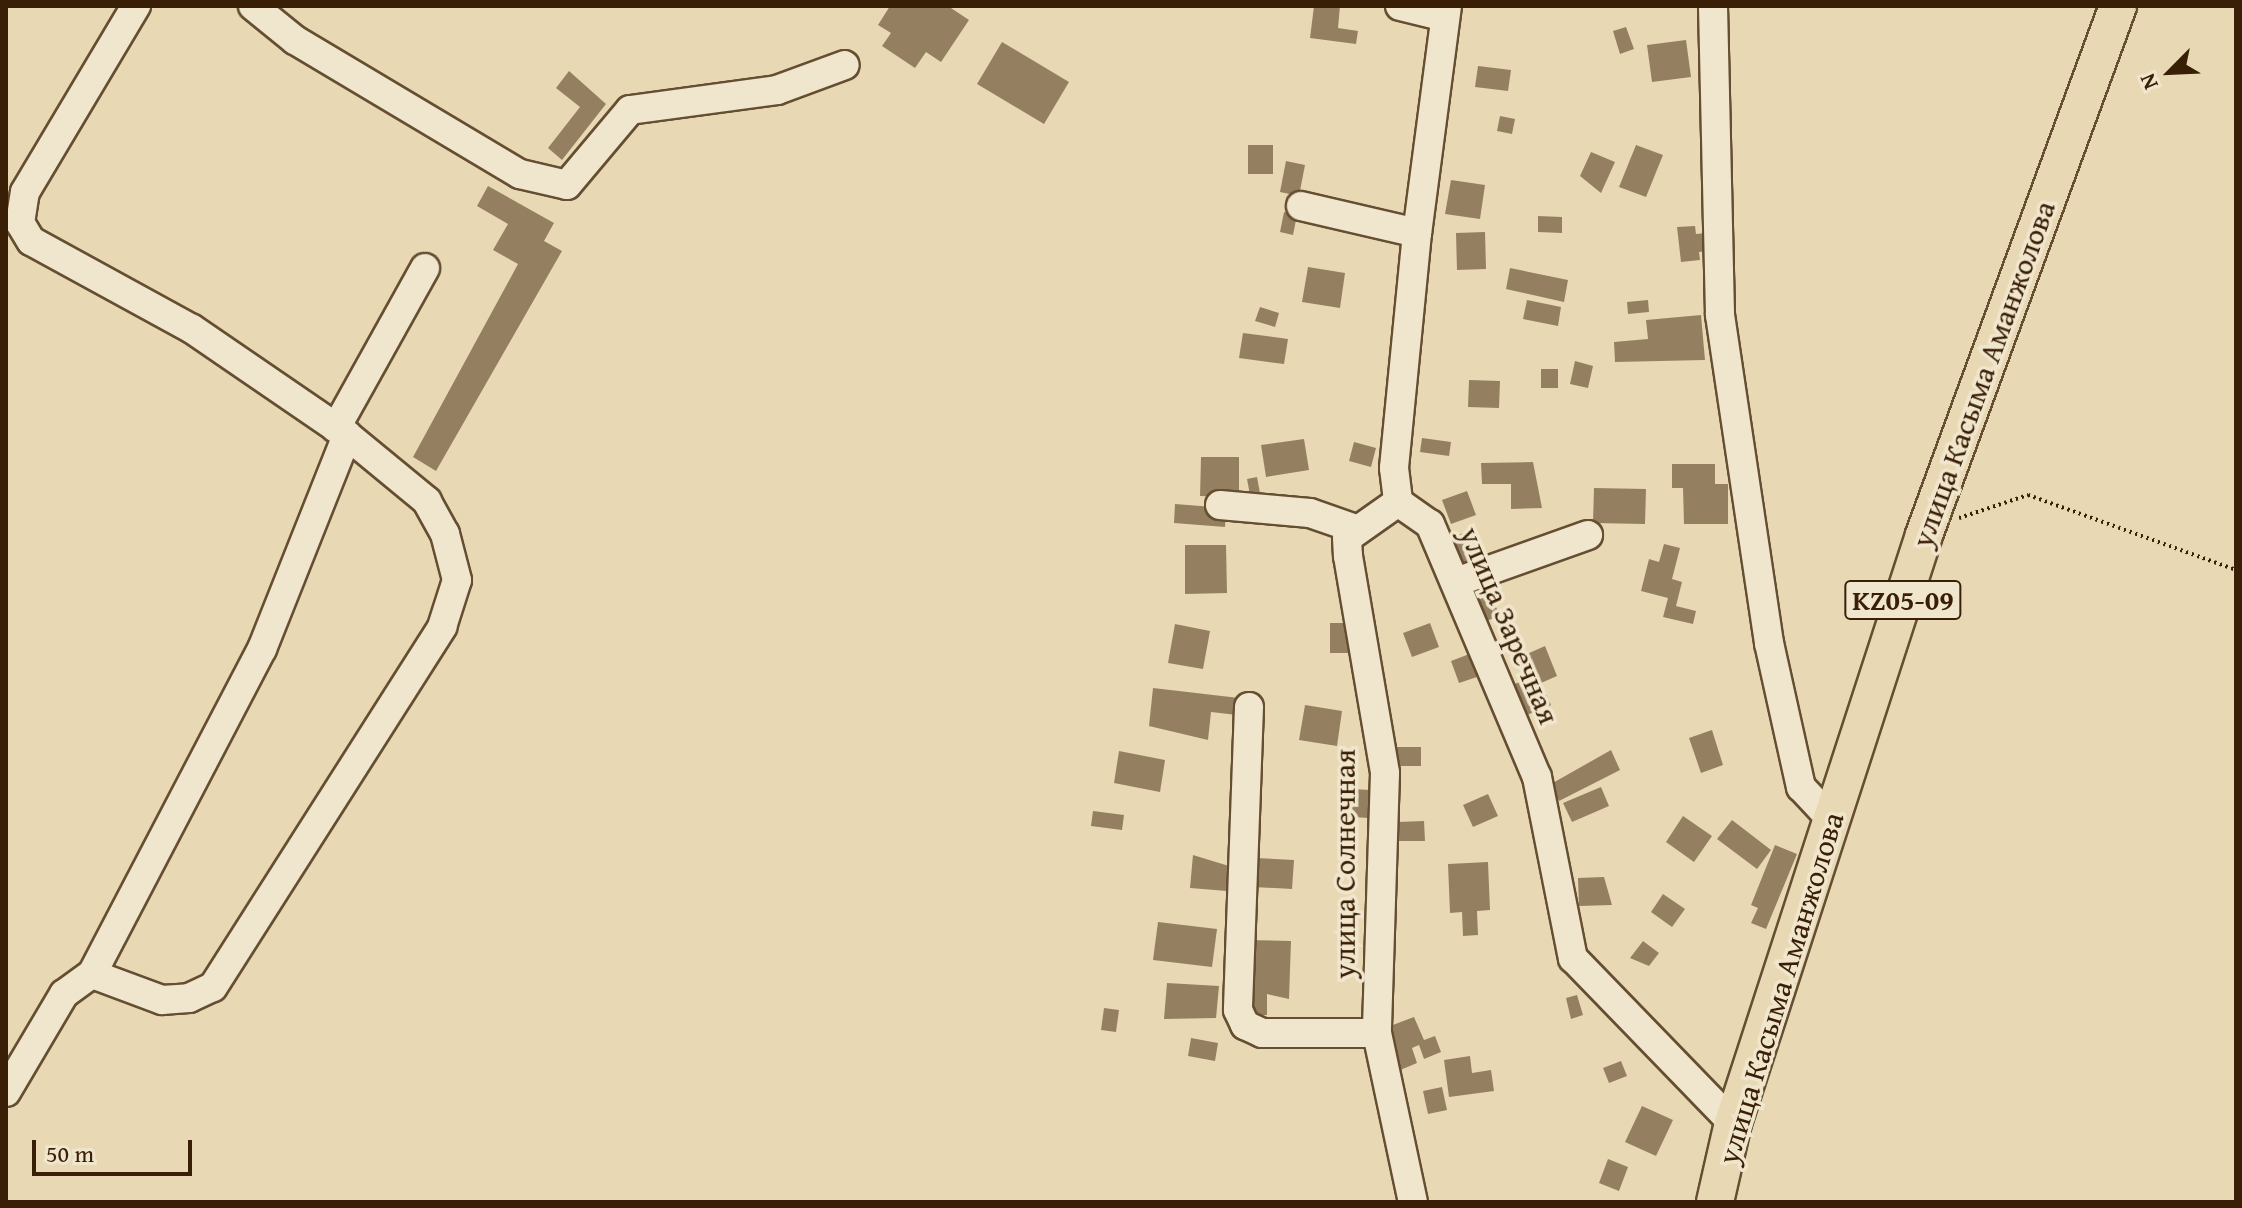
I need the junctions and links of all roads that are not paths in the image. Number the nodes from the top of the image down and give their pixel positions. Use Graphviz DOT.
graph roads {
  1 [pos="136,6"];
  2 [pos="253,6"];
  3 [pos="1400,6"];
  4 [pos="1713,6"];
  5 [pos="2118,6"];
  6 [pos="1446,12"];
  7 [pos="845,65"];
  8 [pos="1301,206"];
  9 [pos="1417,233"];
  10 [pos="425,268"];
  11 [pos="342,432"];
  12 [pos="1398,502"];
  13 [pos="1220,505"];
  14 [pos="1356,529"];
  15 [pos="1588,535"];
  16 [pos="1459,581"];
  17 [pos="1249,707"];
  18 [pos="1832,820"];
  19 [pos="92,974"];
  20 [pos="1377,1033"];
  21 [pos="6,1092"];
  22 [pos="1733,1123"];
  23 [pos="1413,1202"];
  24 [pos="1715,1202"];
  1 -- 11 [label="street"];
  2 -- 7 [label="street"];
  3 -- 6 [label="street"];
  4 -- 18 [label="street"];
  5 -- 18 [label="main road, улица Касыма Аманжолова / KZ05-09"];
  6 -- 9 [label="street"];
  8 -- 9 [label="street"];
  9 -- 12 [label="street"];
  10 -- 11 [label="street"];
  11 -- 19 [label="street"];
  11 -- 19 [label="street"];
  12 -- 14 [label="street"];
  12 -- 16 [label="street, улица Заречная"];
  13 -- 14 [label="street"];
  14 -- 20 [label="street, улица Солнечная"];
  15 -- 16 [label="street"];
  16 -- 22 [label="street, улица Заречная"];
  17 -- 20 [label="street"];
  18 -- 22 [label="main road, улица Касыма Аманжолова / KZ05-09"];
  19 -- 21 [label="street"];
  20 -- 23 [label="street, улица Солнечная"];
  22 -- 24 [label="main road, улица Касыма Аманжолова / KZ05-09"];
}
